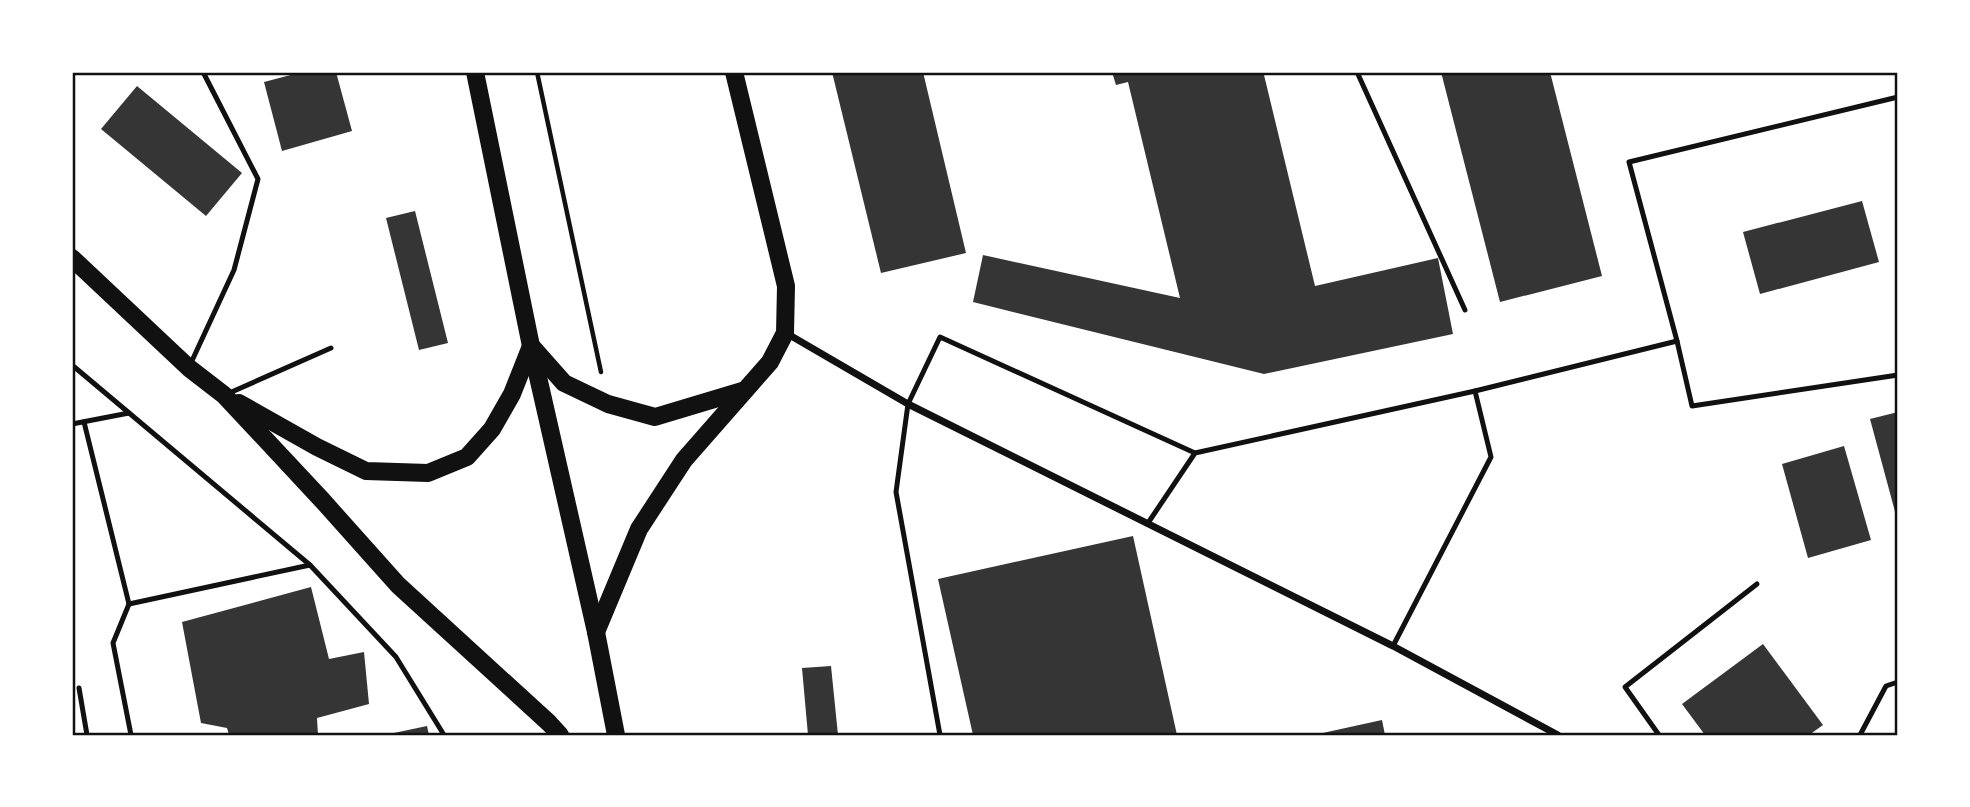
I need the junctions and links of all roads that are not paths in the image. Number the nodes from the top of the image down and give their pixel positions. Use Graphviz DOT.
graph roads {
  1 [pos="202,72"];
  2 [pos="475,72"];
  3 [pos="734,72"];
  4 [pos="1357,72"];
  5 [pos="1898,97"];
  6 [pos="72,258"];
  7 [pos="1465,310"];
  8 [pos="785,333"];
  9 [pos="1677,341"];
  10 [pos="531,346"];
  11 [pos="331,348"];
  12 [pos="72,365"];
  13 [pos="189,368"];
  14 [pos="1898,375"];
  15 [pos="747,389"];
  16 [pos="1475,391"];
  17 [pos="224,396"];
  18 [pos="908,404"];
  19 [pos="129,413"];
  20 [pos="83,422"];
  21 [pos="72,424"];
  22 [pos="1195,453"];
  23 [pos="1148,523"];
  24 [pos="310,565"];
  25 [pos="1757,584"];
  26 [pos="129,604"];
  27 [pos="596,632"];
  28 [pos="1393,646"];
  29 [pos="1898,682"];
  30 [pos="79,688"];
  31 [pos="88,735"];
  32 [pos="131,735"];
  33 [pos="444,735"];
  34 [pos="560,735"];
  35 [pos="616,735"];
  36 [pos="940,735"];
  37 [pos="1559,735"];
  38 [pos="1659,735"];
  39 [pos="1860,735"];
  1 -- 13 [label="lane"];
  2 -- 10 [label="main road"];
  3 -- 8 [label="main road"];
  4 -- 7 [label="lane"];
  5 -- 9 [label="lane"];
  6 -- 13 [label="main road"];
  8 -- 15 [label="main road"];
  8 -- 18 [label="street"];
  9 -- 14 [label="lane"];
  9 -- 16 [label="lane"];
  10 -- 15 [label="main road"];
  10 -- 17 [label="main road"];
  10 -- 27 [label="main road"];
  11 -- 17 [label="lane"];
  12 -- 19 [label="lane"];
  13 -- 17 [label="main road"];
  15 -- 27 [label="main road"];
  16 -- 22 [label="lane"];
  16 -- 28 [label="lane"];
  17 -- 34 [label="main road"];
  18 -- 22 [label="lane"];
  18 -- 23 [label="street"];
  18 -- 36 [label="lane"];
  19 -- 20 [label="lane"];
  19 -- 24 [label="lane"];
  20 -- 21 [label="lane"];
  20 -- 26 [label="lane"];
  22 -- 23 [label="lane"];
  23 -- 28 [label="street"];
  24 -- 26 [label="lane"];
  24 -- 33 [label="lane"];
  25 -- 38 [label="lane"];
  26 -- 32 [label="lane"];
  27 -- 35 [label="main road"];
  28 -- 37 [label="street"];
  29 -- 39 [label="lane"];
  30 -- 31 [label="lane"];
}
